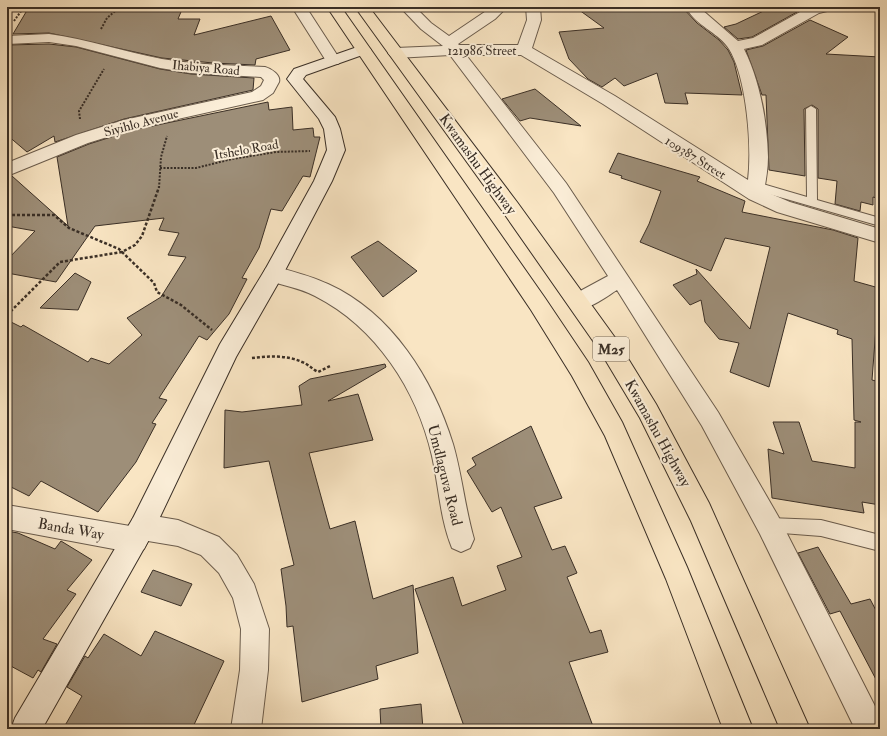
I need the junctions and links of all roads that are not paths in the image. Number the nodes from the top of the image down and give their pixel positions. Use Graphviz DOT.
graph roads {
  1 [pos="299,7"];
  2 [pos="334,7"];
  3 [pos="362,7"];
  4 [pos="407,7"];
  5 [pos="500,7"];
  6 [pos="533,7"];
  7 [pos="822,8"];
  8 [pos="696,12"];
  9 [pos="7,40"];
  10 [pos="452,46"];
  11 [pos="735,46"];
  12 [pos="363,50"];
  13 [pos="524,50"];
  14 [pos="396,53"];
  15 [pos="333,60"];
  16 [pos="272,79"];
  17 [pos="811,109"];
  18 [pos="7,170"];
  19 [pos="756,190"];
  20 [pos="812,203"];
  21 [pos="880,222"];
  22 [pos="880,236"];
  23 [pos="273,274"];
  24 [pos="620,279"];
  25 [pos="578,302"];
  26 [pos="7,517"];
  27 [pos="769,525"];
  28 [pos="138,534"];
  29 [pos="461,539"];
  30 [pos="880,543"];
  31 [pos="26,729"];
  32 [pos="246,729"];
  33 [pos="738,729"];
  34 [pos="795,729"];
  35 [pos="871,729"];
  1 -- 15 [label="street"];
  2 -- 12 [label="main road, Kwamashu Highway / M25"];
  3 -- 14 [label="main road, Kwamashu Highway / M25"];
  4 -- 10 [label="street"];
  5 -- 10 [label="street"];
  6 -- 13 [label="street, 121986 Street"];
  7 -- 11 [label="street"];
  8 -- 11 [label="street"];
  9 -- 16 [label="street, Ihabiya Road"];
  10 -- 13 [label="street, 121986 Street"];
  10 -- 14 [label="street, 121986 Street"];
  10 -- 24 [label="street"];
  11 -- 19 [label="street"];
  12 -- 15 [label="street"];
  12 -- 33 [label="main road, Kwamashu Highway / M25"];
  13 -- 19 [label="street, 109387 Street"];
  14 -- 25 [label="main road, Kwamashu Highway / M25"];
  15 -- 23 [label="street"];
  16 -- 18 [label="street, Siyihlo Avenue"];
  17 -- 20 [label="lane"];
  19 -- 20 [label="lane"];
  19 -- 22 [label="street, 109387 Street"];
  20 -- 21 [label="lane"];
  23 -- 28 [label="street"];
  23 -- 29 [label="street, Umdlaguva Road"];
  24 -- 25 [label="street"];
  24 -- 27 [label="street"];
  25 -- 34 [label="main road, Kwamashu Highway / M25"];
  26 -- 28 [label="street, Banda Way"];
  27 -- 30 [label="lane"];
  27 -- 35 [label="street"];
  28 -- 31 [label="street"];
  28 -- 32 [label="street, Banda Way"];
}
